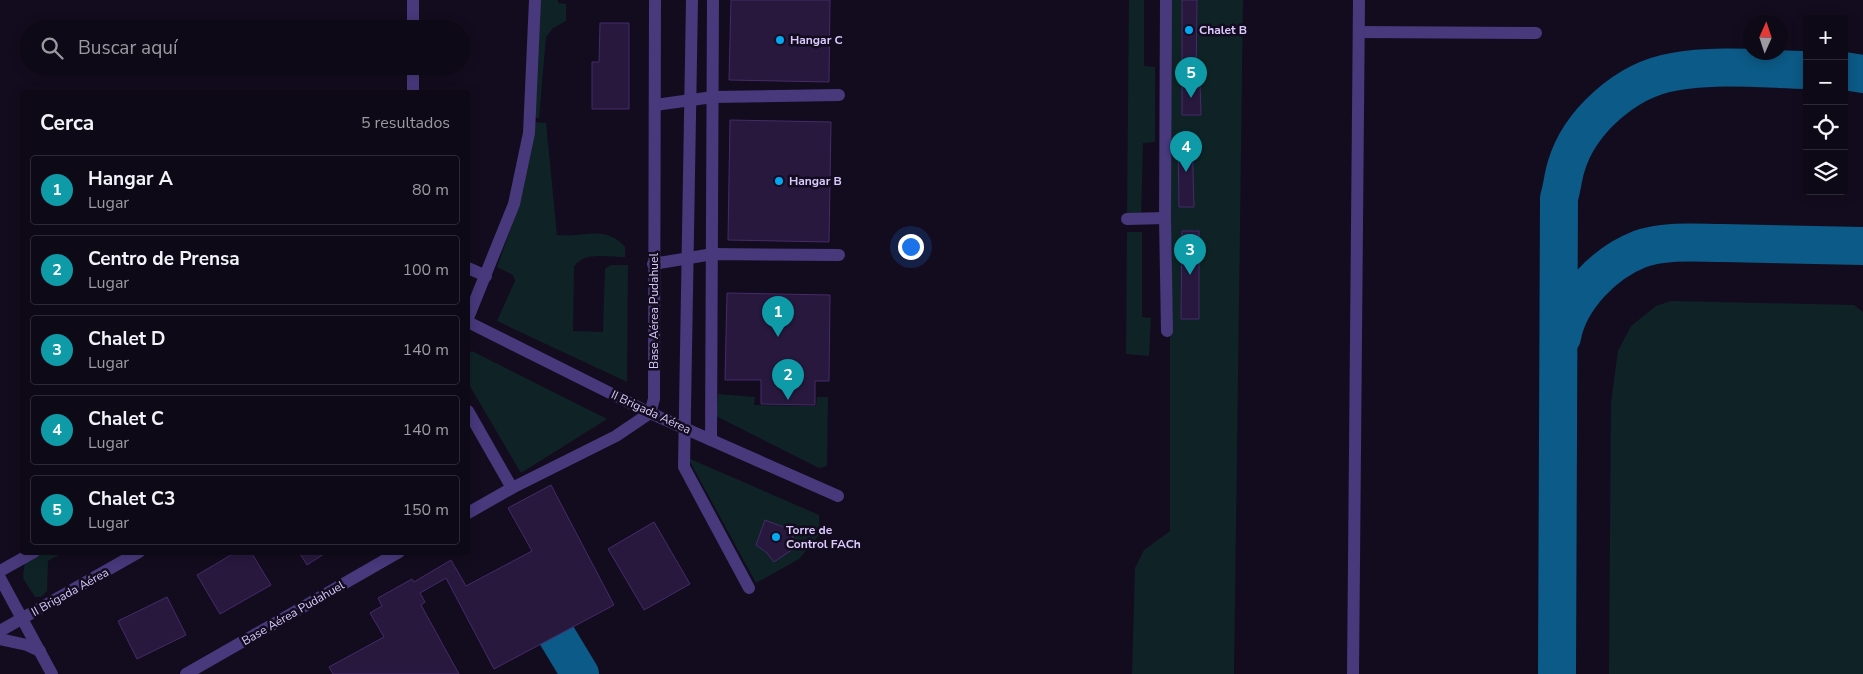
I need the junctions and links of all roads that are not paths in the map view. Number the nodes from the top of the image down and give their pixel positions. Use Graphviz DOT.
graph roads {
  1 [pos="413,0"];
  2 [pos="535,0"];
  3 [pos="655,0"];
  4 [pos="692,0"];
  5 [pos="713,0"];
  6 [pos="1166,0"];
  7 [pos="1359,0"];
  8 [pos="413,20"];
  9 [pos="1359,32"];
  10 [pos="1536,34"];
  11 [pos="413,75"];
  12 [pos="413,90"];
  13 [pos="839,95"];
  14 [pos="713,97"];
  15 [pos="690,100"];
  16 [pos="654,105"];
  17 [pos="1165,218"];
  18 [pos="1127,219"];
  19 [pos="713,254"];
  20 [pos="839,255"];
  21 [pos="688,258"];
  22 [pos="653,264"];
  23 [pos="470,269"];
  24 [pos="486,276"];
  25 [pos="470,313"];
  26 [pos="470,323"];
  27 [pos="1168,331"];
  28 [pos="650,412"];
  29 [pos="470,414"];
  30 [pos="685,428"];
  31 [pos="711,440"];
  32 [pos="512,488"];
  33 [pos="838,496"];
  34 [pos="470,512"];
  35 [pos="28,555"];
  36 [pos="134,555"];
  37 [pos="394,555"];
  38 [pos="0,570"];
  39 [pos="0,578"];
  40 [pos="749,588"];
  41 [pos="23,618"];
  42 [pos="0,631"];
  43 [pos="0,639"];
  44 [pos="40,651"];
  45 [pos="52,674"];
  46 [pos="186,674"];
  47 [pos="1353,674"];
  1 -- 8 [label="street"];
  2 -- 24 [label="street"];
  3 -- 16 [label="street, Base Aérea Pudahuel"];
  4 -- 15 [label="street"];
  5 -- 14 [label="street"];
  6 -- 17 [label="street"];
  7 -- 9 [label="street"];
  9 -- 10 [label="street"];
  9 -- 47 [label="street"];
  11 -- 12 [label="street"];
  13 -- 14 [label="street"];
  14 -- 15 [label="street"];
  14 -- 19 [label="street"];
  15 -- 16 [label="street"];
  15 -- 21 [label="street"];
  16 -- 22 [label="street, Base Aérea Pudahuel"];
  17 -- 18 [label="street"];
  17 -- 27 [label="street"];
  19 -- 20 [label="street"];
  19 -- 21 [label="street"];
  19 -- 31 [label="street"];
  21 -- 22 [label="street"];
  21 -- 30 [label="street"];
  22 -- 28 [label="street, Base Aérea Pudahuel"];
  23 -- 24 [label="street"];
  24 -- 25 [label="street"];
  26 -- 28 [label="street, II Brigada Aérea"];
  28 -- 30 [label="street, II Brigada Aérea"];
  28 -- 32 [label="street"];
  29 -- 32 [label="street"];
  30 -- 31 [label="street, II Brigada Aérea"];
  30 -- 40 [label="street"];
  31 -- 33 [label="street, II Brigada Aérea"];
  32 -- 34 [label="street"];
  35 -- 38 [label="street"];
  36 -- 41 [label="street, II Brigada Aérea"];
  37 -- 46 [label="street, Base Aérea Pudahuel"];
  39 -- 41 [label="street"];
  41 -- 42 [label="street, II Brigada Aérea"];
  41 -- 44 [label="street"];
  43 -- 44 [label="street"];
  44 -- 45 [label="street"];
}
